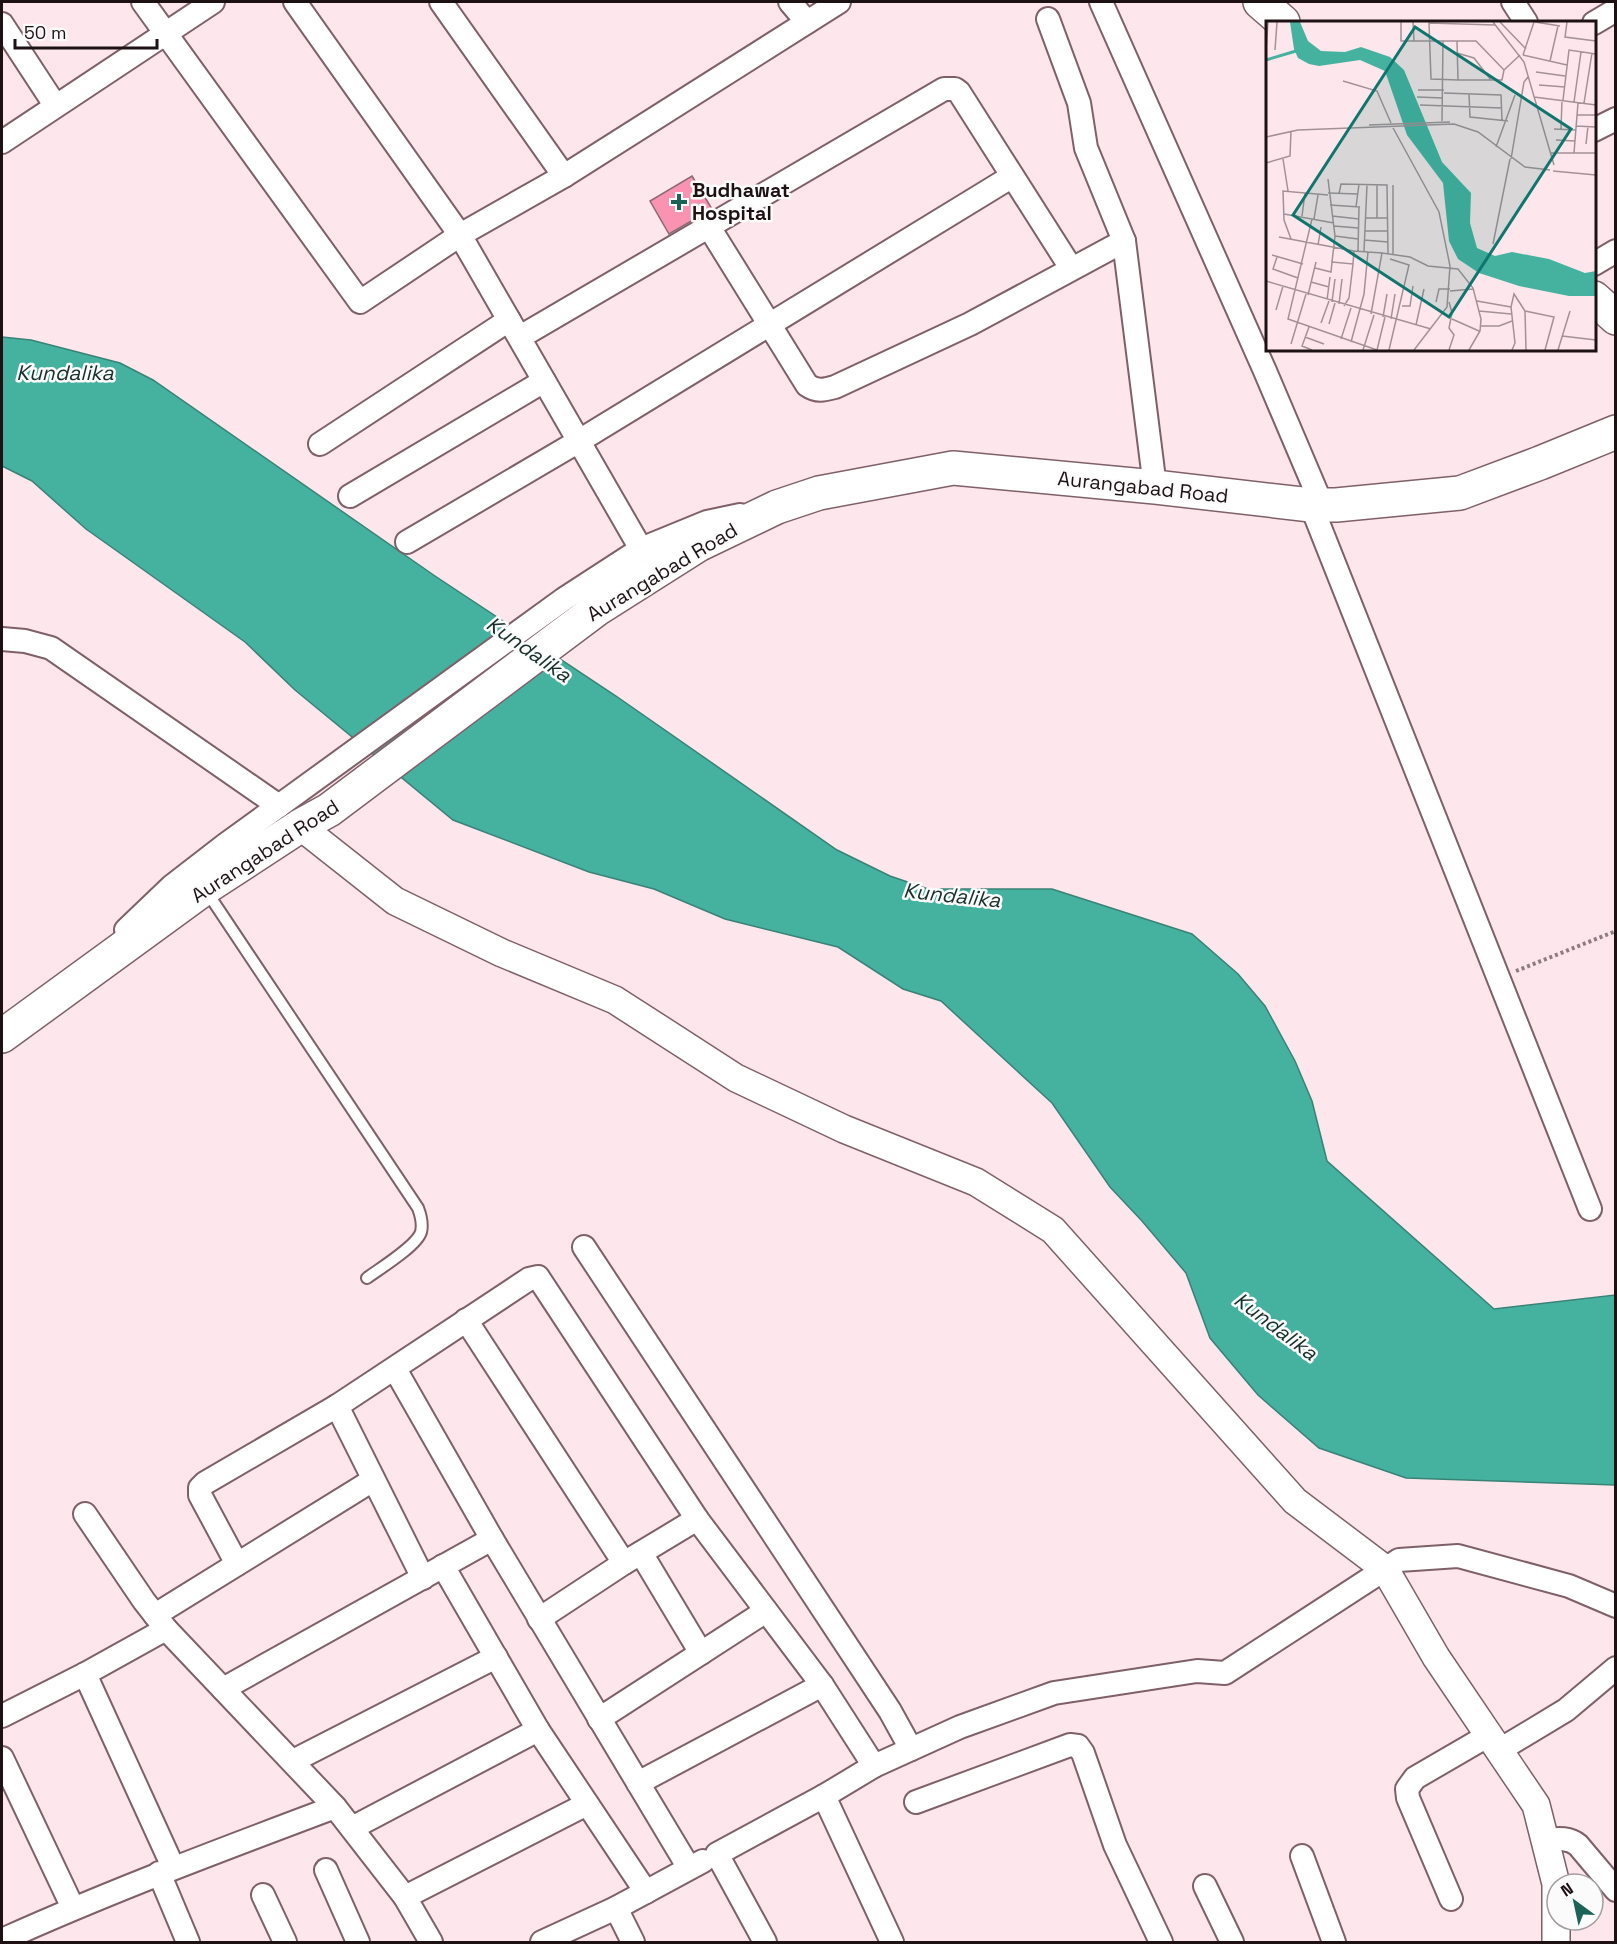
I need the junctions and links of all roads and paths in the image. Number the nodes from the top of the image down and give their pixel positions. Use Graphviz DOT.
graph roads {
  1 [pos="143,2"];
  2 [pos="213,2"];
  3 [pos="295,2"];
  4 [pos="441,2"];
  5 [pos="790,2"];
  6 [pos="839,2"];
  7 [pos="1101,2"];
  8 [pos="1260,2"];
  9 [pos="1513,2"];
  10 [pos="1616,10"];
  11 [pos="1048,20"];
  12 [pos="807,21"];
  13 [pos="1282,21"];
  14 [pos="1525,21"];
  15 [pos="1596,22"];
  16 [pos="2,24"];
  17 [pos="165,33"];
  18 [pos="56,105"];
  19 [pos="1616,118"];
  20 [pos="1596,129"];
  21 [pos="2,142"];
  22 [pos="564,176"];
  23 [pos="1011,177"];
  24 [pos="709,227"];
  25 [pos="460,235"];
  26 [pos="1124,241"];
  27 [pos="1616,251"];
  28 [pos="1596,263"];
  29 [pos="1071,268"];
  30 [pos="769,324"];
  31 [pos="514,329"];
  32 [pos="544,381"];
  33 [pos="1615,431"];
  34 [pos="579,441"];
  35 [pos="320,444"];
  36 [pos="1155,487"];
  37 [pos="350,496"];
  38 [pos="1317,505"];
  39 [pos="777,507"];
  40 [pos="407,542"];
  41 [pos="641,549"];
  42 [pos="2,639"];
  43 [pos="290,816"];
  44 [pos="205,888"];
  45 [pos="1616,931"];
  46 [pos="1499,978"];
  47 [pos="55,998"];
  48 [pos="2,1036"];
  49 [pos="1590,1209"];
  50 [pos="584,1247"];
  51 [pos="367,1278"];
  52 [pos="466,1320"];
  53 [pos="395,1369"];
  54 [pos="337,1406"];
  55 [pos="373,1480"];
  56 [pos="85,1514"];
  57 [pos="697,1519"];
  58 [pos="492,1539"];
  59 [pos="632,1558"];
  60 [pos="237,1564"];
  61 [pos="443,1566"];
  62 [pos="1385,1569"];
  63 [pos="423,1578"];
  64 [pos="1616,1606"];
  65 [pos="766,1611"];
  66 [pos="539,1619"];
  67 [pos="160,1622"];
  68 [pos="701,1653"];
  69 [pos="496,1657"];
  70 [pos="1616,1668"];
  71 [pos="85,1674"];
  72 [pos="822,1685"];
  73 [pos="223,1689"];
  74 [pos="2,1716"];
  75 [pos="599,1719"];
  76 [pos="538,1730"];
  77 [pos="1493,1743"];
  78 [pos="911,1749"];
  79 [pos="2,1758"];
  80 [pos="293,1761"];
  81 [pos="874,1766"];
  82 [pos="638,1783"];
  83 [pos="824,1796"];
  84 [pos="916,1802"];
  85 [pos="587,1804"];
  86 [pos="335,1807"];
  87 [pos="352,1828"];
  88 [pos="1545,1840"];
  89 [pos="717,1854"];
  90 [pos="1302,1856"];
  91 [pos="689,1868"];
  92 [pos="166,1870"];
  93 [pos="327,1870"];
  94 [pos="1205,1886"];
  95 [pos="1616,1890"];
  96 [pos="646,1892"];
  97 [pos="263,1895"];
  98 [pos="405,1897"];
  99 [pos="1451,1899"];
  100 [pos="74,1908"];
  101 [pos="616,1908"];
  102 [pos="2,1940"];
  103 [pos="188,1942"];
  104 [pos="285,1942"];
  105 [pos="358,1942"];
  106 [pos="431,1942"];
  107 [pos="542,1942"];
  108 [pos="633,1942"];
  109 [pos="765,1942"];
  110 [pos="892,1942"];
  111 [pos="1161,1942"];
  112 [pos="1232,1942"];
  113 [pos="1334,1942"];
  114 [pos="1556,1942"];
  1 -- 17 [label="street"];
  2 -- 17 [label="street"];
  3 -- 25 [label="street"];
  4 -- 22 [label="street"];
  5 -- 12 [label="street"];
  6 -- 12 [label="street"];
  7 -- 38 [label="street"];
  8 -- 13 [label="main road"];
  9 -- 14 [label="street"];
  10 -- 15 [label="street"];
  11 -- 26 [label="street"];
  12 -- 22 [label="street"];
  16 -- 18 [label="street"];
  17 -- 18 [label="street"];
  17 -- 25 [label="street"];
  18 -- 21 [label="street"];
  19 -- 20 [label="street"];
  22 -- 25 [label="street"];
  23 -- 24 [label="street"];
  23 -- 29 [label="street"];
  23 -- 30 [label="street"];
  24 -- 30 [label="street"];
  24 -- 31 [label="street"];
  25 -- 31 [label="street"];
  26 -- 29 [label="street"];
  26 -- 36 [label="street"];
  27 -- 28 [label="street"];
  29 -- 30 [label="street"];
  30 -- 34 [label="street"];
  31 -- 32 [label="street"];
  31 -- 35 [label="street"];
  32 -- 34 [label="street"];
  32 -- 37 [label="street"];
  33 -- 38 [label="main road, Aurangabad Road"];
  34 -- 40 [label="street"];
  34 -- 41 [label="street"];
  36 -- 38 [label="main road, Aurangabad Road"];
  36 -- 39 [label="main road, Aurangabad Road"];
  38 -- 46 [label="street"];
  39 -- 41 [label="street"];
  39 -- 43 [label="main road, Aurangabad Road"];
  41 -- 43 [label="street"];
  42 -- 43 [label="street"];
  43 -- 44 [label="main road, Aurangabad Road"];
  43 -- 47 [label="street"];
  43 -- 62 [label="street"];
  44 -- 47 [label="main road, Aurangabad Road"];
  44 -- 51 [label="lane"];
  45 -- 46 [label="path"];
  46 -- 49 [label="street"];
  47 -- 48 [label="main road, Aurangabad Road"];
  50 -- 78 [label="street"];
  52 -- 53 [label="street"];
  52 -- 57 [label="street"];
  52 -- 59 [label="street"];
  53 -- 54 [label="street"];
  53 -- 58 [label="street"];
  54 -- 55 [label="street"];
  54 -- 60 [label="street"];
  55 -- 60 [label="street"];
  55 -- 63 [label="street"];
  56 -- 67 [label="street"];
  57 -- 59 [label="street"];
  57 -- 65 [label="street"];
  58 -- 61 [label="street"];
  58 -- 66 [label="street"];
  59 -- 66 [label="street"];
  59 -- 68 [label="street"];
  60 -- 67 [label="street"];
  61 -- 63 [label="street"];
  61 -- 69 [label="street"];
  62 -- 64 [label="street"];
  62 -- 77 [label="street"];
  62 -- 78 [label="street"];
  63 -- 73 [label="street"];
  65 -- 68 [label="street"];
  65 -- 72 [label="street"];
  66 -- 75 [label="street"];
  67 -- 71 [label="street"];
  67 -- 73 [label="street"];
  68 -- 75 [label="street"];
  69 -- 76 [label="street"];
  69 -- 80 [label="street"];
  70 -- 77 [label="street"];
  71 -- 74 [label="street"];
  71 -- 92 [label="street"];
  72 -- 81 [label="street"];
  72 -- 82 [label="street"];
  73 -- 80 [label="street"];
  75 -- 82 [label="street"];
  76 -- 85 [label="street"];
  76 -- 87 [label="street"];
  77 -- 88 [label="street"];
  77 -- 99 [label="street"];
  78 -- 81 [label="street"];
  79 -- 100 [label="street"];
  80 -- 86 [label="street"];
  81 -- 83 [label="street"];
  82 -- 91 [label="street"];
  83 -- 89 [label="street"];
  83 -- 110 [label="street"];
  84 -- 111 [label="street"];
  85 -- 96 [label="street"];
  85 -- 98 [label="street"];
  86 -- 87 [label="street"];
  86 -- 92 [label="street"];
  87 -- 98 [label="street"];
  88 -- 95 [label="street"];
  88 -- 114 [label="street"];
  89 -- 91 [label="street"];
  89 -- 109 [label="street"];
  90 -- 113 [label="street"];
  91 -- 96 [label="street"];
  92 -- 100 [label="street"];
  92 -- 103 [label="street"];
  93 -- 105 [label="street"];
  94 -- 112 [label="street"];
  96 -- 101 [label="street"];
  97 -- 104 [label="street"];
  98 -- 106 [label="street"];
  100 -- 102 [label="street"];
  101 -- 107 [label="street"];
  101 -- 108 [label="street"];
}
